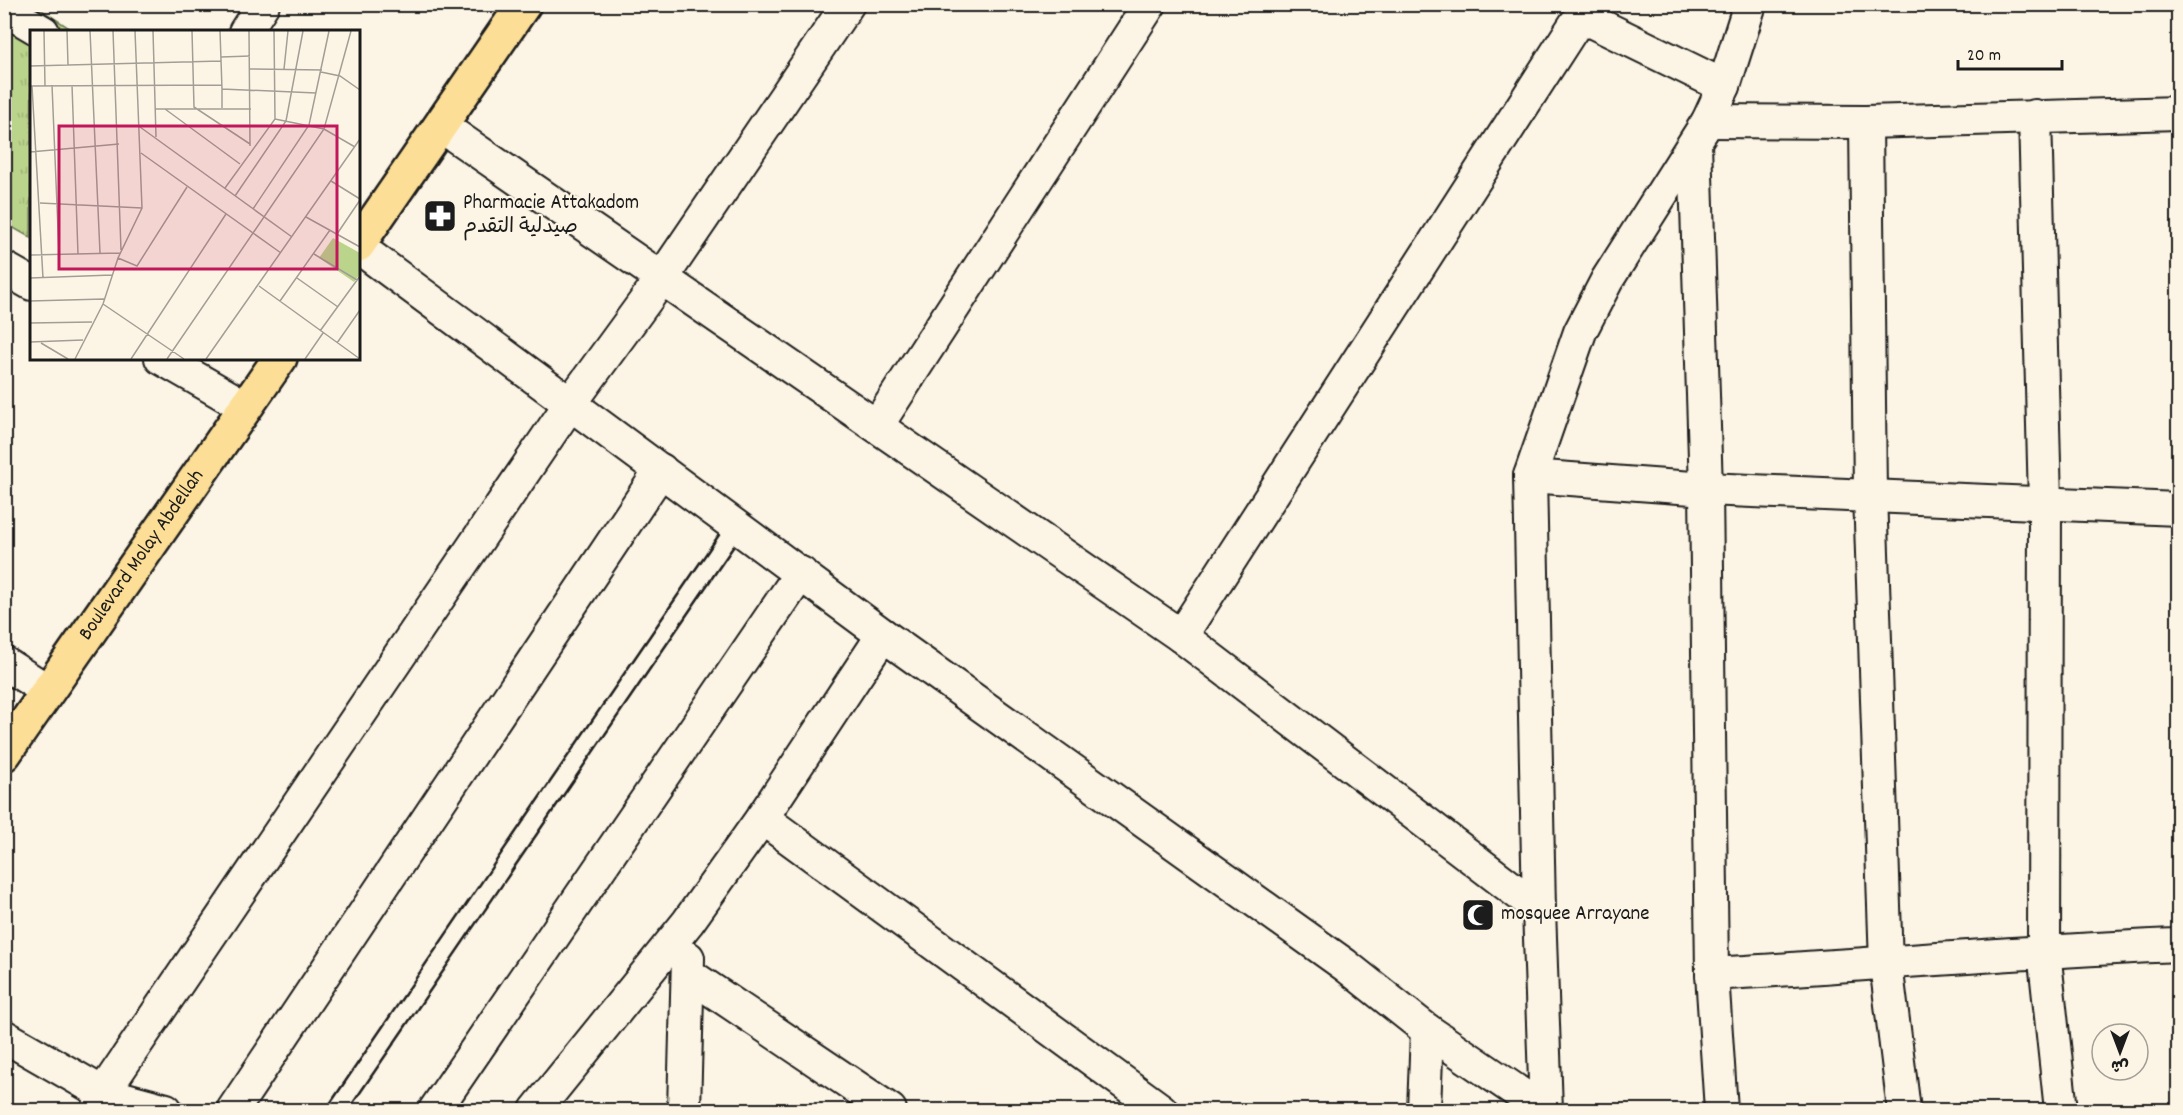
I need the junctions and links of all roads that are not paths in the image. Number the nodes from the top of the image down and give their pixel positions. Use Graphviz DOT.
graph roads {
  1 [pos="263,4"];
  2 [pos="524,4"];
  3 [pos="848,4"];
  4 [pos="1150,4"];
  5 [pos="1750,4"];
  6 [pos="4,9"];
  7 [pos="40,30"];
  8 [pos="246,30"];
  9 [pos="1724,86"];
  10 [pos="2178,112"];
  11 [pos="2035,116"];
  12 [pos="1866,122"];
  13 [pos="441,126"];
  14 [pos="1701,132"];
  15 [pos="360,243"];
  16 [pos="360,247"];
  17 [pos="662,278"];
  18 [pos="164,360"];
  19 [pos="279,360"];
  20 [pos="570,404"];
  21 [pos="246,407"];
  22 [pos="878,424"];
  23 [pos="662,470"];
  24 [pos="1530,476"];
  25 [pos="1706,489"];
  26 [pos="1870,494"];
  27 [pos="2045,502"];
  28 [pos="2178,508"];
  29 [pos="737,525"];
  30 [pos="801,573"];
  31 [pos="883,634"];
  32 [pos="1181,636"];
  33 [pos="4,663"];
  34 [pos="48,691"];
  35 [pos="4,754"];
  36 [pos="762,818"];
  37 [pos="1539,909"];
  38 [pos="688,922"];
  39 [pos="2178,945"];
  40 [pos="2044,951"];
  41 [pos="1886,964"];
  42 [pos="688,974"];
  43 [pos="1712,974"];
  44 [pos="1427,1030"];
  45 [pos="4,1036"];
  46 [pos="100,1102"];
  47 [pos="166,1110"];
  48 [pos="234,1110"];
  49 [pos="337,1110"];
  50 [pos="435,1110"];
  51 [pos="536,1110"];
  52 [pos="684,1110"];
  53 [pos="890,1110"];
  54 [pos="1161,1110"];
  55 [pos="1424,1110"];
  56 [pos="1545,1110"];
  57 [pos="1720,1110"];
  58 [pos="1904,1110"];
  59 [pos="2061,1110"];
  1 -- 8 [label="street"];
  2 -- 13 [label="main road"];
  3 -- 17 [label="street"];
  4 -- 22 [label="street"];
  5 -- 9 [label="street"];
  6 -- 7 [label="street"];
  9 -- 14 [label="street"];
  9 -- 32 [label="street"];
  10 -- 11 [label="street"];
  11 -- 12 [label="street"];
  11 -- 27 [label="street"];
  12 -- 14 [label="street"];
  12 -- 26 [label="street"];
  13 -- 15 [label="main road"];
  13 -- 17 [label="street"];
  14 -- 24 [label="street"];
  14 -- 25 [label="street"];
  16 -- 20 [label="street"];
  17 -- 20 [label="street"];
  17 -- 22 [label="street"];
  18 -- 21 [label="street"];
  19 -- 21 [label="main road, Boulevard Molay Abdellah"];
  20 -- 23 [label="street"];
  20 -- 46 [label="street"];
  21 -- 34 [label="main road, Boulevard Molay Abdellah"];
  22 -- 32 [label="street"];
  23 -- 29 [label="street"];
  23 -- 48 [label="street"];
  24 -- 25 [label="street"];
  24 -- 37 [label="street"];
  25 -- 26 [label="street"];
  25 -- 43 [label="street"];
  26 -- 27 [label="street"];
  26 -- 41 [label="street"];
  27 -- 28 [label="street"];
  27 -- 40 [label="street"];
  29 -- 30 [label="street"];
  29 -- 49 [label="lane"];
  30 -- 31 [label="street"];
  30 -- 50 [label="street"];
  31 -- 36 [label="street"];
  31 -- 44 [label="street"];
  32 -- 37 [label="street"];
  33 -- 34 [label="street"];
  34 -- 35 [label="main road, Boulevard Molay Abdellah"];
  36 -- 38 [label="street"];
  36 -- 54 [label="street"];
  37 -- 56 [label="street"];
  38 -- 42 [label="street"];
  38 -- 51 [label="street"];
  39 -- 40 [label="street"];
  40 -- 41 [label="street"];
  40 -- 59 [label="street"];
  41 -- 43 [label="street"];
  41 -- 58 [label="street"];
  42 -- 52 [label="street"];
  42 -- 53 [label="street"];
  43 -- 57 [label="street"];
  44 -- 55 [label="street"];
  44 -- 56 [label="street"];
  45 -- 46 [label="street"];
  46 -- 47 [label="street"];
}
